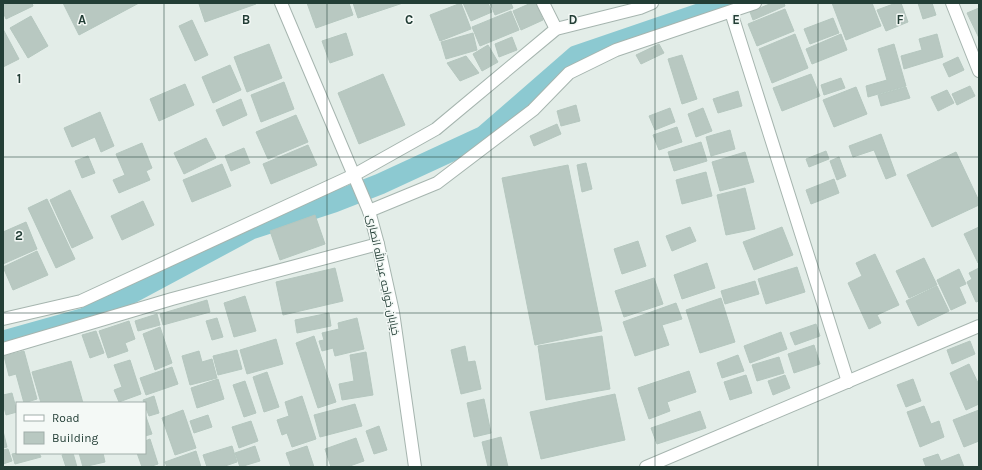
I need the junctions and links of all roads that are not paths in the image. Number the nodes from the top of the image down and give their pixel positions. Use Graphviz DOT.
graph roads {
  1 [pos="282,3"];
  2 [pos="543,3"];
  3 [pos="652,3"];
  4 [pos="755,3"];
  5 [pos="952,3"];
  6 [pos="731,12"];
  7 [pos="556,29"];
  8 [pos="979,71"];
  9 [pos="354,175"];
  10 [pos="369,211"];
  11 [pos="378,244"];
  12 [pos="3,319"];
  13 [pos="979,326"];
  14 [pos="3,349"];
  15 [pos="848,382"];
  16 [pos="415,467"];
  17 [pos="646,467"];
  1 -- 9 [label="street, خیابان خواجه عبدالله انصاری"];
  2 -- 7 [label="street"];
  3 -- 7 [label="street"];
  4 -- 6 [label="street"];
  5 -- 8 [label="street"];
  6 -- 10 [label="street"];
  6 -- 15 [label="street"];
  7 -- 9 [label="street"];
  9 -- 10 [label="street, خیابان خواجه عبدالله انصاری"];
  9 -- 12 [label="street"];
  10 -- 11 [label="street, خیابان خواجه عبدالله انصاری"];
  11 -- 14 [label="street"];
  11 -- 16 [label="street, خیابان خواجه عبدالله انصاری"];
  13 -- 15 [label="street"];
  15 -- 17 [label="street"];
}
